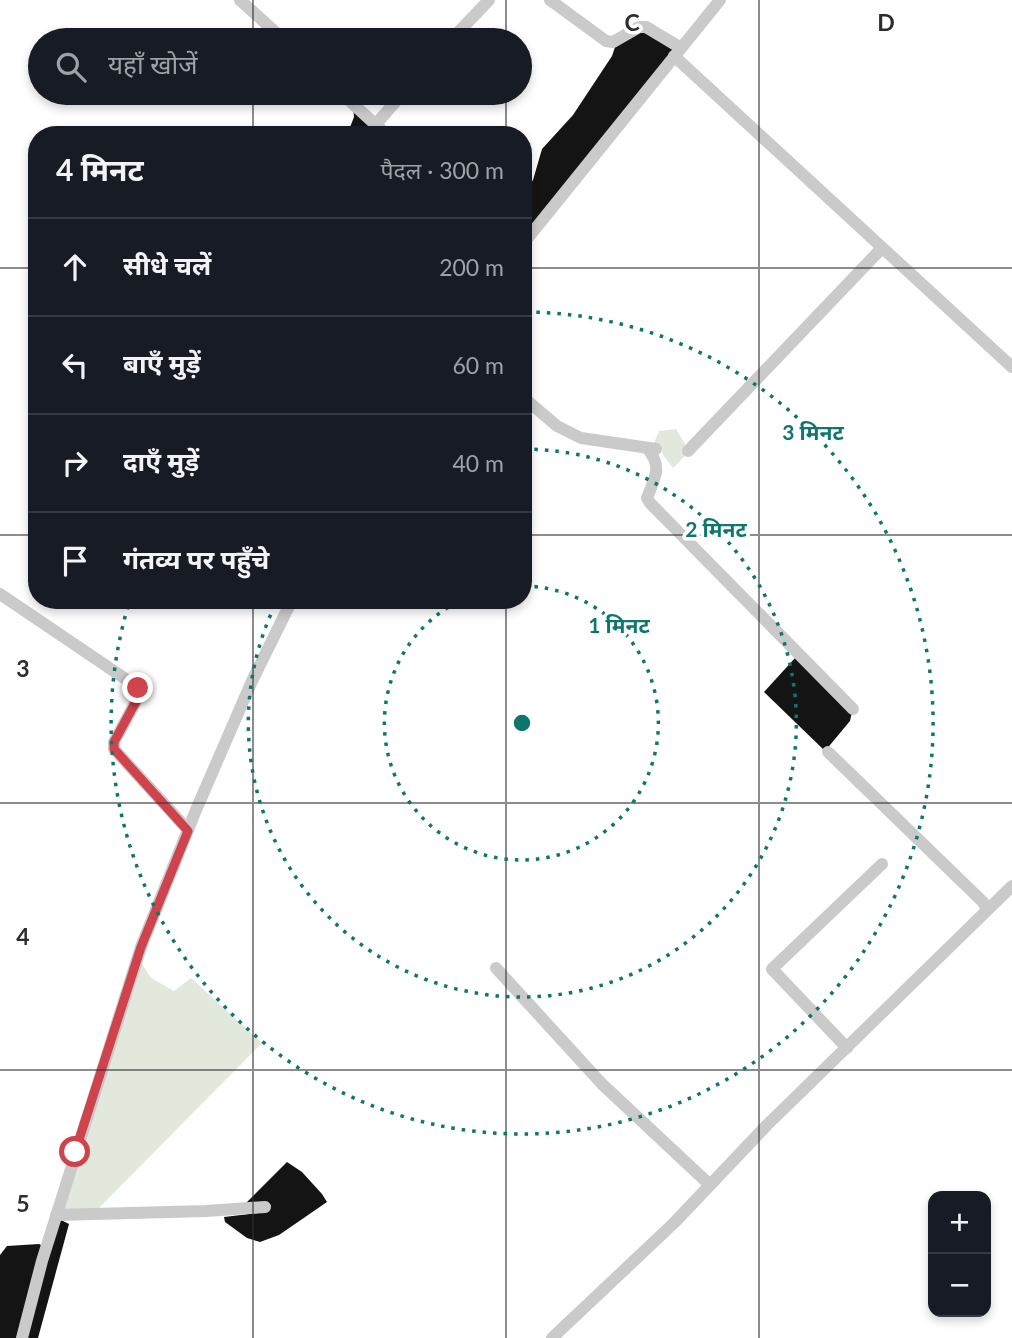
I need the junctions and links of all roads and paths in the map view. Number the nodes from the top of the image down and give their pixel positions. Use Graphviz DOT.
graph roads {
  1 [pos="240,0"];
  2 [pos="489,0"];
  3 [pos="550,0"];
  4 [pos="720,0"];
  5 [pos="271,28"];
  6 [pos="462,28"];
  7 [pos="678,52"];
  8 [pos="353,105"];
  9 [pos="396,105"];
  10 [pos="375,126"];
  11 [pos="384,126"];
  12 [pos="532,233"];
  13 [pos="882,248"];
  14 [pos="1012,367"];
  15 [pos="532,405"];
  16 [pos="688,451"];
  17 [pos="0,594"];
  18 [pos="288,609"];
  19 [pos="853,709"];
  20 [pos="828,752"];
  21 [pos="188,831"];
  22 [pos="882,864"];
  23 [pos="1012,886"];
  24 [pos="987,909"];
  25 [pos="496,968"];
  26 [pos="847,1048"];
  27 [pos="710,1185"];
  28 [pos="265,1207"];
  29 [pos="56,1215"];
  30 [pos="22,1338"];
  31 [pos="552,1338"];
  1 -- 5 [label="street"];
  2 -- 6 [label="street"];
  3 -- 7 [label="street"];
  4 -- 7 [label="street"];
  7 -- 12 [label="street"];
  7 -- 13 [label="street"];
  8 -- 10 [label="street"];
  9 -- 11 [label="street"];
  13 -- 14 [label="street"];
  13 -- 16 [label="street"];
  15 -- 19 [label="street"];
  17 -- 21 [label="street"];
  18 -- 21 [label="street"];
  20 -- 24 [label="street"];
  21 -- 29 [label="street"];
  22 -- 26 [label="street"];
  23 -- 24 [label="street"];
  24 -- 26 [label="street"];
  25 -- 27 [label="street"];
  26 -- 27 [label="street"];
  27 -- 31 [label="street"];
  28 -- 29 [label="street"];
  29 -- 30 [label="street"];
}
